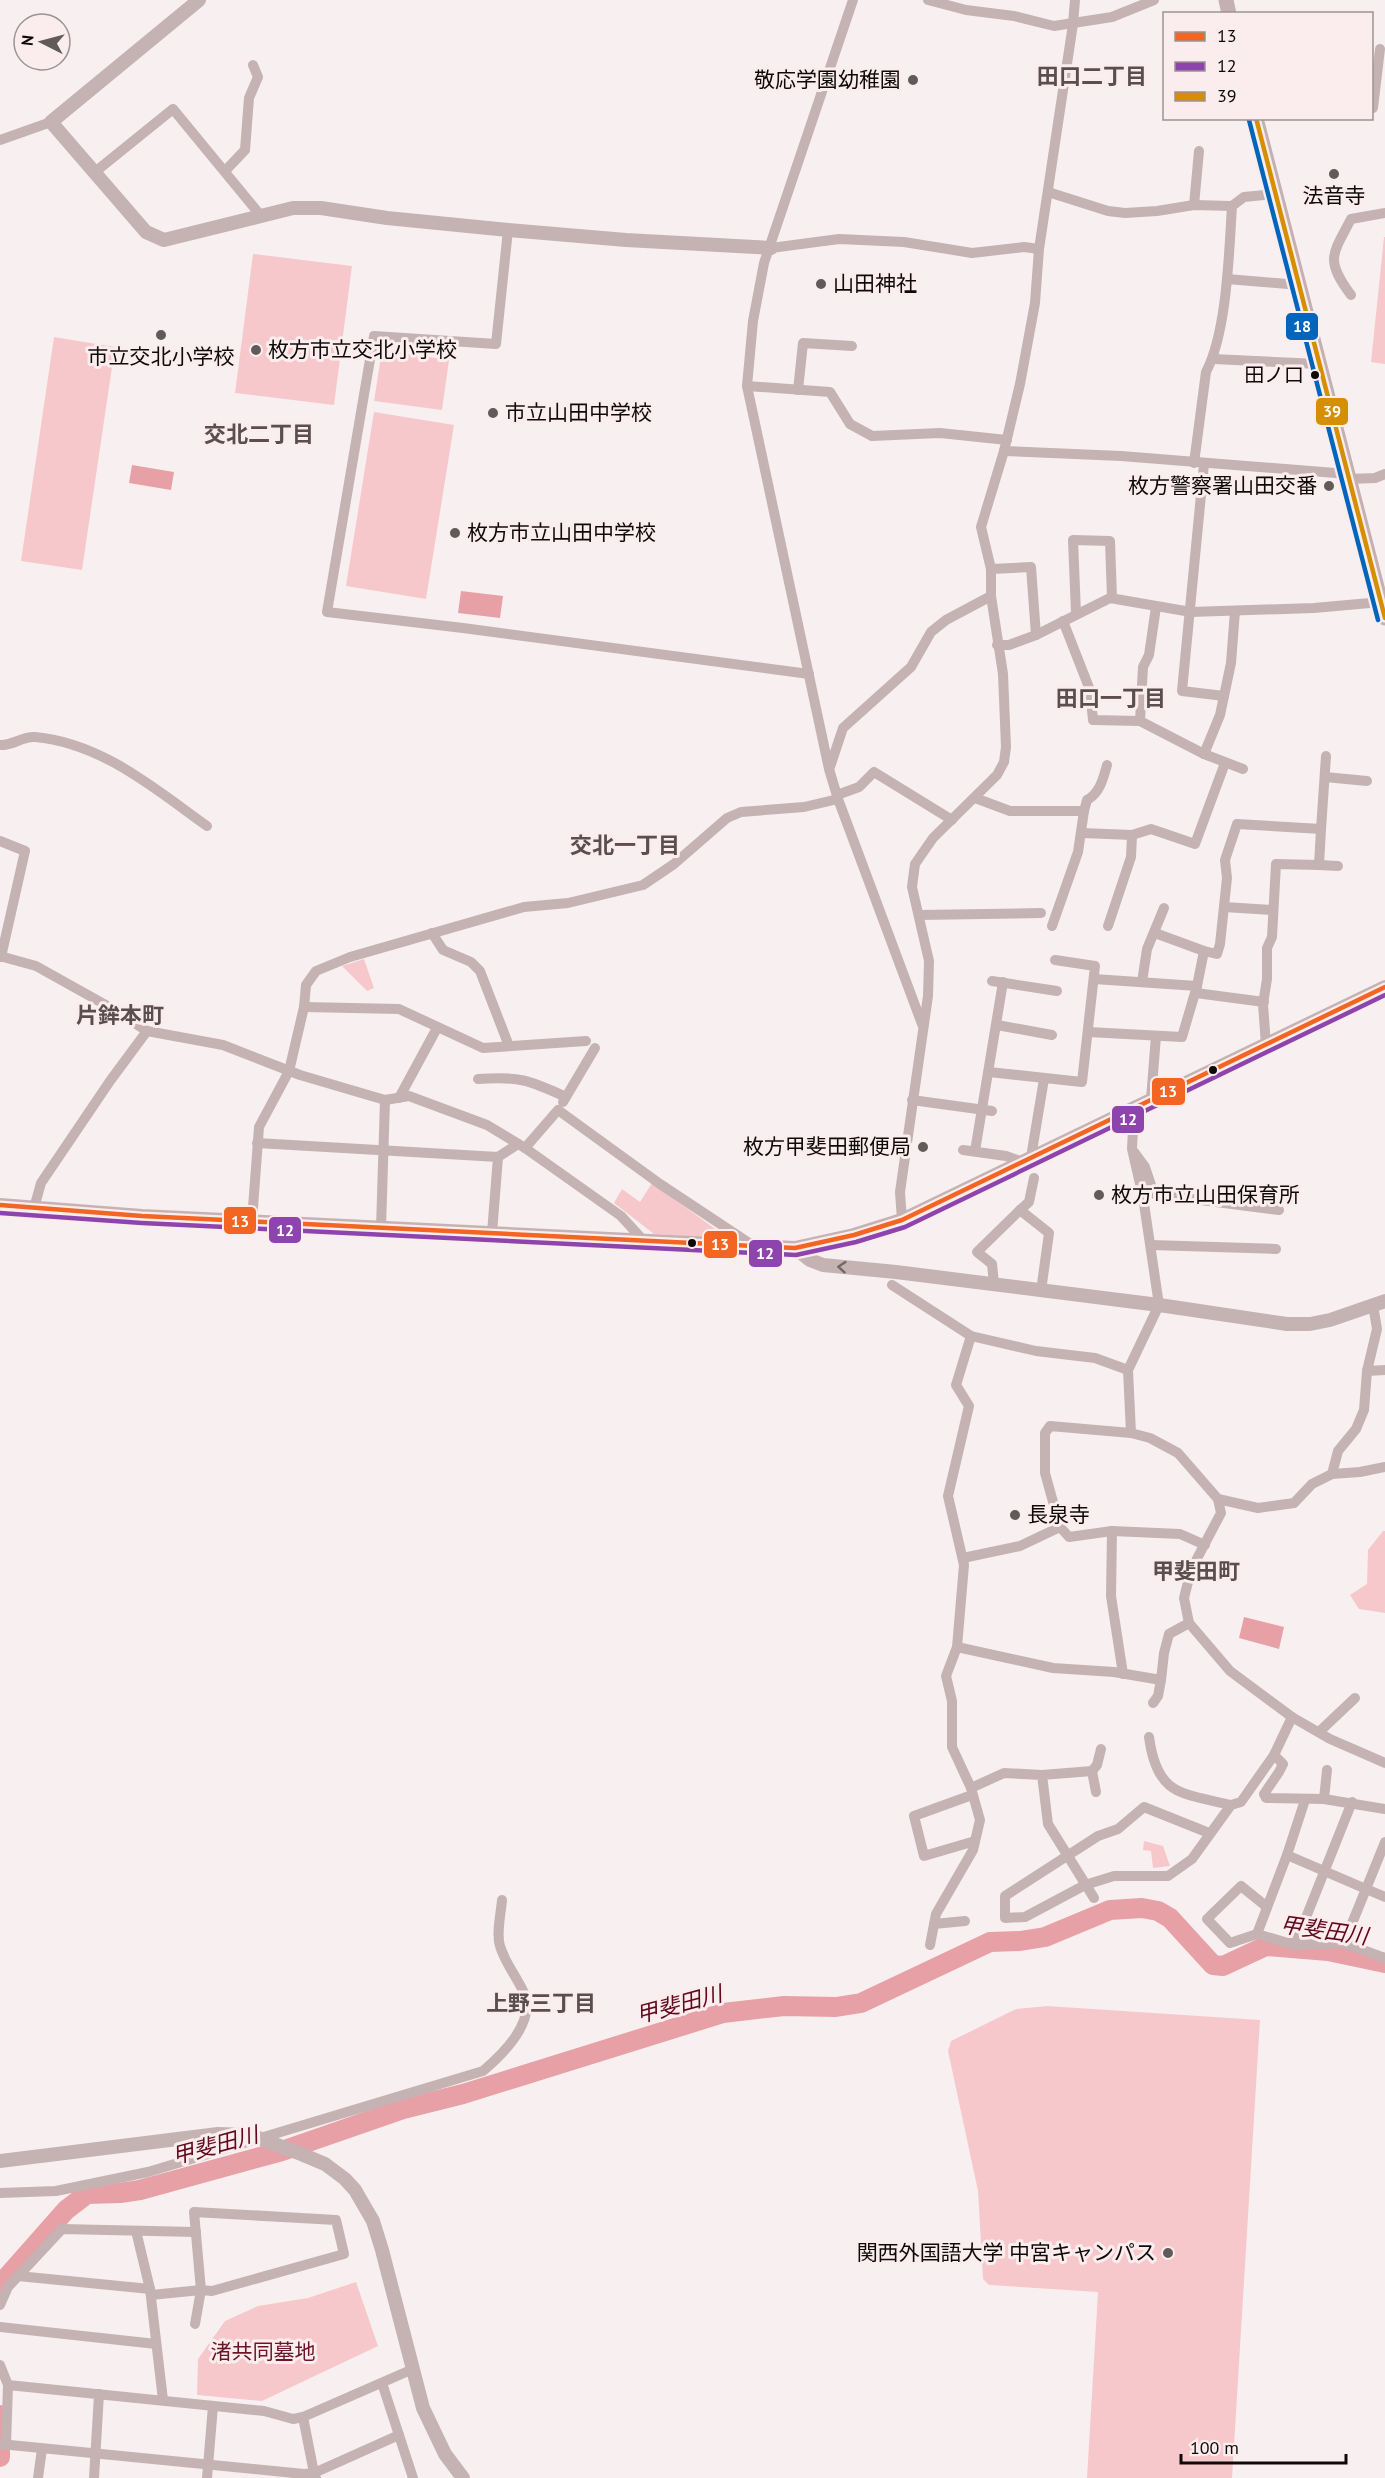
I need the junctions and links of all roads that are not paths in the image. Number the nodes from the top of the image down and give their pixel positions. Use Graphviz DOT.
graph roads {
  1 [pos="199,0"];
  2 [pos="853,0"];
  3 [pos="928,0"];
  4 [pos="1075,0"];
  5 [pos="1154,0"];
  6 [pos="1073,24"];
  7 [pos="1379,49"];
  8 [pos="252,65"];
  9 [pos="1373,100"];
  10 [pos="1256,120"];
  11 [pos="51,122"];
  12 [pos="0,140"];
  13 [pos="1199,151"];
  14 [pos="225,171"];
  15 [pos="95,172"];
  16 [pos="1048,192"];
  17 [pos="1275,194"];
  18 [pos="1194,205"];
  19 [pos="1233,206"];
  20 [pos="1385,213"];
  21 [pos="261,216"];
  22 [pos="508,230"];
  23 [pos="771,248"];
  24 [pos="1040,249"];
  25 [pos="1227,279"];
  26 [pos="1299,285"];
  27 [pos="1351,295"];
  28 [pos="852,346"];
  29 [pos="1213,359"];
  30 [pos="1319,364"];
  31 [pos="747,386"];
  32 [pos="798,390"];
  33 [pos="1006,445"];
  34 [pos="1199,463"];
  35 [pos="1385,474"];
  36 [pos="1349,477"];
  37 [pos="991,569"];
  38 [pos="991,596"];
  39 [pos="1112,598"];
  40 [pos="1381,602"];
  41 [pos="1156,607"];
  42 [pos="1235,611"];
  43 [pos="1191,612"];
  44 [pos="1076,613"];
  45 [pos="1385,618"];
  46 [pos="1063,621"];
  47 [pos="1036,635"];
  48 [pos="997,645"];
  49 [pos="809,674"];
  50 [pos="1224,696"];
  51 [pos="1140,721"];
  52 [pos="0,745"];
  53 [pos="1204,754"];
  54 [pos="1326,756"];
  55 [pos="1225,763"];
  56 [pos="1107,765"];
  57 [pos="829,769"];
  58 [pos="1243,769"];
  59 [pos="1325,777"];
  60 [pos="1367,781"];
  61 [pos="838,797"];
  62 [pos="975,798"];
  63 [pos="1084,811"];
  64 [pos="952,820"];
  65 [pos="207,826"];
  66 [pos="1322,829"];
  67 [pos="1082,833"];
  68 [pos="1132,836"];
  69 [pos="0,841"];
  70 [pos="1319,865"];
  71 [pos="1338,866"];
  72 [pos="1224,906"];
  73 [pos="1164,908"];
  74 [pos="1273,910"];
  75 [pos="1041,913"];
  76 [pos="919,915"];
  77 [pos="1052,926"];
  78 [pos="1108,926"];
  79 [pos="432,933"];
  80 [pos="1155,933"];
  81 [pos="1204,951"];
  82 [pos="1,957"];
  83 [pos="1055,960"];
  84 [pos="1094,979"];
  85 [pos="1142,982"];
  86 [pos="1385,987"];
  87 [pos="1196,989"];
  88 [pos="1057,991"];
  89 [pos="1264,1002"];
  90 [pos="304,1007"];
  91 [pos="923,1024"];
  92 [pos="997,1025"];
  93 [pos="437,1028"];
  94 [pos="147,1031"];
  95 [pos="1088,1032"];
  96 [pos="1052,1035"];
  97 [pos="1156,1036"];
  98 [pos="1266,1045"];
  99 [pos="509,1046"];
  100 [pos="289,1071"];
  101 [pos="989,1072"];
  102 [pos="478,1079"];
  103 [pos="1044,1079"];
  104 [pos="566,1097"];
  105 [pos="399,1098"];
  106 [pos="1151,1099"];
  107 [pos="386,1100"];
  108 [pos="912,1100"];
  109 [pos="1134,1108"];
  110 [pos="558,1110"];
  111 [pos="988,1111"];
  112 [pos="257,1143"];
  113 [pos="522,1146"];
  114 [pos="1132,1149"];
  115 [pos="382,1150"];
  116 [pos="963,1150"];
  117 [pos="975,1151"];
  118 [pos="498,1157"];
  119 [pos="1027,1159"];
  120 [pos="1034,1178"];
  121 [pos="0,1205"];
  122 [pos="34,1208"];
  123 [pos="1020,1210"];
  124 [pos="1279,1210"];
  125 [pos="902,1220"];
  126 [pos="252,1221"];
  127 [pos="381,1228"];
  128 [pos="492,1233"];
  129 [pos="643,1240"];
  130 [pos="752,1245"];
  131 [pos="1151,1245"];
  132 [pos="795,1248"];
  133 [pos="1276,1249"];
  134 [pos="894,1278"];
  135 [pos="994,1284"];
  136 [pos="1041,1291"];
  137 [pos="1379,1303"];
  138 [pos="1159,1305"];
  139 [pos="971,1336"];
  140 [pos="1128,1370"];
  141 [pos="1385,1370"];
  142 [pos="1367,1371"];
  143 [pos="1131,1433"];
  144 [pos="1385,1467"];
  145 [pos="1332,1474"];
  146 [pos="1218,1499"];
  147 [pos="1060,1527"];
  148 [pos="1112,1531"];
  149 [pos="1205,1545"];
  150 [pos="963,1558"];
  151 [pos="1189,1623"];
  152 [pos="957,1647"];
  153 [pos="1123,1674"];
  154 [pos="1161,1680"];
  155 [pos="1355,1698"];
  156 [pos="1153,1703"];
  157 [pos="1292,1717"];
  158 [pos="1319,1732"];
  159 [pos="1149,1737"];
  160 [pos="1101,1749"];
  161 [pos="1274,1755"];
  162 [pos="1385,1763"];
  163 [pos="1327,1770"];
  164 [pos="1092,1772"];
  165 [pos="1042,1775"];
  166 [pos="972,1792"];
  167 [pos="1096,1792"];
  168 [pos="1324,1799"];
  169 [pos="1305,1800"];
  170 [pos="1352,1802"];
  171 [pos="1231,1805"];
  172 [pos="1385,1809"];
  173 [pos="1209,1833"];
  174 [pos="975,1841"];
  175 [pos="1385,1843"];
  176 [pos="1287,1855"];
  177 [pos="1068,1856"];
  178 [pos="1324,1871"];
  179 [pos="1085,1885"];
  180 [pos="1366,1889"];
  181 [pos="1385,1897"];
  182 [pos="1094,1898"];
  183 [pos="502,1899"];
  184 [pos="1267,1907"];
  185 [pos="965,1921"];
  186 [pos="934,1924"];
  187 [pos="1257,1934"];
  188 [pos="1344,1943"];
  189 [pos="930,1945"];
  190 [pos="1294,1945"];
  191 [pos="1385,1958"];
  192 [pos="260,2138"];
  193 [pos="0,2161"];
  194 [pos="0,2193"];
  195 [pos="136,2230"];
  196 [pos="196,2232"];
  197 [pos="18,2276"];
  198 [pos="201,2290"];
  199 [pos="150,2292"];
  200 [pos="0,2305"];
  201 [pos="195,2324"];
  202 [pos="0,2327"];
  203 [pos="156,2344"];
  204 [pos="0,2365"];
  205 [pos="413,2369"];
  206 [pos="382,2383"];
  207 [pos="8,2385"];
  208 [pos="99,2394"];
  209 [pos="163,2400"];
  210 [pos="213,2406"];
  211 [pos="303,2417"];
  212 [pos="399,2435"];
  213 [pos="3,2445"];
  214 [pos="42,2449"];
  215 [pos="94,2454"];
  216 [pos="208,2465"];
  217 [pos="315,2475"];
  218 [pos="38,2478"];
  219 [pos="94,2478"];
  220 [pos="207,2478"];
  221 [pos="413,2478"];
  222 [pos="463,2478"];
  1 -- 11 [label="street"];
  2 -- 23 [label="street"];
  3 -- 6 [label="street"];
  4 -- 6 [label="street"];
  5 -- 6 [label="street"];
  6 -- 16 [label="street"];
  7 -- 9 [label="street"];
  8 -- 14 [label="street"];
  10 -- 17 [label="main road"];
  11 -- 12 [label="street"];
  11 -- 15 [label="street"];
  13 -- 18 [label="street"];
  14 -- 15 [label="street"];
  14 -- 21 [label="street"];
  15 -- 21 [label="street"];
  16 -- 18 [label="street"];
  16 -- 24 [label="street"];
  17 -- 19 [label="street"];
  17 -- 26 [label="main road"];
  18 -- 19 [label="street"];
  19 -- 25 [label="street"];
  20 -- 27 [label="street"];
  21 -- 22 [label="street"];
  22 -- 23 [label="street"];
  22 -- 49 [label="street"];
  23 -- 24 [label="street"];
  23 -- 31 [label="street"];
  24 -- 33 [label="street"];
  25 -- 26 [label="street"];
  25 -- 29 [label="street"];
  26 -- 30 [label="main road"];
  28 -- 32 [label="street"];
  29 -- 30 [label="street"];
  29 -- 34 [label="street"];
  30 -- 36 [label="main road"];
  31 -- 32 [label="street"];
  31 -- 49 [label="street"];
  32 -- 33 [label="street"];
  33 -- 34 [label="street"];
  33 -- 37 [label="street"];
  34 -- 36 [label="street"];
  34 -- 43 [label="street"];
  35 -- 36 [label="street"];
  36 -- 40 [label="main road"];
  37 -- 38 [label="street"];
  37 -- 47 [label="street"];
  38 -- 48 [label="street"];
  38 -- 57 [label="street"];
  39 -- 41 [label="street"];
  39 -- 44 [label="street"];
  39 -- 44 [label="street"];
  40 -- 42 [label="street"];
  40 -- 45 [label="main road"];
  41 -- 43 [label="street"];
  41 -- 51 [label="street"];
  42 -- 43 [label="street"];
  42 -- 50 [label="street"];
  43 -- 50 [label="street"];
  44 -- 46 [label="street"];
  46 -- 47 [label="street"];
  46 -- 51 [label="street"];
  47 -- 48 [label="street"];
  48 -- 62 [label="street"];
  49 -- 57 [label="street"];
  50 -- 53 [label="street"];
  51 -- 53 [label="street"];
  52 -- 65 [label="street"];
  53 -- 55 [label="street"];
  54 -- 59 [label="street"];
  55 -- 58 [label="street"];
  55 -- 68 [label="street"];
  56 -- 63 [label="street"];
  57 -- 61 [label="street"];
  59 -- 60 [label="street"];
  59 -- 66 [label="street"];
  61 -- 64 [label="street"];
  61 -- 79 [label="street"];
  61 -- 91 [label="street"];
  62 -- 63 [label="street"];
  62 -- 64 [label="street"];
  63 -- 67 [label="street"];
  64 -- 76 [label="street"];
  66 -- 70 [label="street"];
  66 -- 72 [label="street"];
  67 -- 68 [label="street"];
  67 -- 77 [label="street"];
  68 -- 78 [label="street"];
  69 -- 82 [label="street"];
  70 -- 71 [label="street"];
  70 -- 74 [label="street"];
  72 -- 74 [label="street"];
  72 -- 81 [label="street"];
  73 -- 80 [label="street"];
  74 -- 89 [label="street"];
  75 -- 76 [label="street"];
  76 -- 91 [label="street"];
  79 -- 90 [label="street"];
  79 -- 99 [label="street"];
  80 -- 81 [label="street"];
  80 -- 85 [label="street"];
  81 -- 87 [label="street"];
  82 -- 94 [label="street"];
  83 -- 84 [label="street"];
  84 -- 85 [label="street"];
  84 -- 95 [label="street"];
  85 -- 87 [label="street"];
  86 -- 98 [label="street"];
  87 -- 89 [label="street"];
  87 -- 97 [label="street"];
  88 -- 92 [label="street"];
  89 -- 98 [label="street"];
  90 -- 93 [label="street"];
  90 -- 100 [label="street"];
  91 -- 108 [label="street"];
  92 -- 96 [label="street"];
  92 -- 101 [label="street"];
  93 -- 99 [label="street"];
  93 -- 105 [label="street"];
  94 -- 100 [label="street"];
  94 -- 122 [label="street"];
  95 -- 97 [label="street"];
  95 -- 103 [label="street"];
  97 -- 106 [label="street"];
  98 -- 106 [label="street"];
  99 -- 104 [label="street"];
  100 -- 107 [label="street"];
  100 -- 112 [label="street"];
  101 -- 103 [label="street"];
  101 -- 111 [label="street"];
  102 -- 104 [label="street"];
  103 -- 119 [label="street"];
  104 -- 110 [label="street"];
  105 -- 107 [label="street"];
  105 -- 113 [label="street"];
  106 -- 109 [label="street"];
  107 -- 115 [label="street"];
  108 -- 111 [label="street"];
  108 -- 125 [label="street"];
  109 -- 114 [label="street"];
  109 -- 119 [label="street"];
  110 -- 113 [label="street"];
  110 -- 130 [label="street"];
  111 -- 117 [label="street"];
  112 -- 115 [label="street"];
  112 -- 126 [label="street"];
  113 -- 118 [label="street"];
  113 -- 129 [label="street"];
  114 -- 124 [label="street"];
  114 -- 131 [label="street"];
  115 -- 118 [label="street"];
  115 -- 127 [label="street"];
  116 -- 117 [label="street"];
  117 -- 119 [label="street"];
  118 -- 128 [label="street"];
  119 -- 125 [label="street"];
  120 -- 123 [label="street"];
  121 -- 122 [label="street"];
  122 -- 126 [label="street"];
  123 -- 135 [label="street"];
  123 -- 136 [label="street"];
  125 -- 132 [label="street"];
  126 -- 127 [label="street"];
  127 -- 128 [label="street"];
  128 -- 129 [label="street"];
  129 -- 130 [label="street"];
  130 -- 132 [label="street"];
  131 -- 133 [label="street"];
  131 -- 138 [label="street"];
  134 -- 132 [label="street, one-way"];
  134 -- 135 [label="street"];
  134 -- 139 [label="street"];
  135 -- 136 [label="street"];
  136 -- 138 [label="street"];
  137 -- 138 [label="street"];
  137 -- 142 [label="street"];
  138 -- 140 [label="street"];
  139 -- 140 [label="street"];
  139 -- 150 [label="street"];
  140 -- 143 [label="street"];
  141 -- 142 [label="street"];
  142 -- 145 [label="street"];
  143 -- 146 [label="street"];
  143 -- 147 [label="street"];
  144 -- 145 [label="street"];
  145 -- 146 [label="street"];
  146 -- 149 [label="street"];
  147 -- 148 [label="street"];
  147 -- 150 [label="street"];
  148 -- 149 [label="street"];
  148 -- 153 [label="street"];
  149 -- 151 [label="street"];
  150 -- 152 [label="street"];
  151 -- 154 [label="street"];
  151 -- 157 [label="street"];
  152 -- 153 [label="street"];
  152 -- 166 [label="street"];
  153 -- 154 [label="street"];
  154 -- 156 [label="street"];
  155 -- 158 [label="street"];
  157 -- 158 [label="street"];
  157 -- 161 [label="street"];
  158 -- 162 [label="street"];
  159 -- 171 [label="street"];
  160 -- 164 [label="street"];
  161 -- 169 [label="street"];
  161 -- 171 [label="street"];
  163 -- 168 [label="street"];
  164 -- 165 [label="street"];
  164 -- 167 [label="street"];
  165 -- 166 [label="street"];
  165 -- 177 [label="street"];
  166 -- 174 [label="street"];
  166 -- 174 [label="street"];
  168 -- 169 [label="street"];
  168 -- 170 [label="street"];
  169 -- 176 [label="street"];
  170 -- 172 [label="street"];
  170 -- 178 [label="street"];
  171 -- 173 [label="street"];
  173 -- 177 [label="street"];
  173 -- 179 [label="street"];
  174 -- 186 [label="street"];
  175 -- 180 [label="street"];
  176 -- 178 [label="street"];
  176 -- 184 [label="street"];
  177 -- 179 [label="street"];
  177 -- 179 [label="street"];
  178 -- 180 [label="street"];
  178 -- 190 [label="street"];
  179 -- 182 [label="street"];
  180 -- 181 [label="street"];
  180 -- 188 [label="street"];
  183 -- 192 [label="street"];
  184 -- 187 [label="street"];
  184 -- 187 [label="street"];
  185 -- 186 [label="street"];
  186 -- 189 [label="street"];
  187 -- 190 [label="street"];
  188 -- 190 [label="street"];
  188 -- 191 [label="street"];
  192 -- 193 [label="street"];
  192 -- 194 [label="street"];
  192 -- 205 [label="street"];
  195 -- 196 [label="street"];
  195 -- 197 [label="street"];
  195 -- 199 [label="street"];
  196 -- 198 [label="street"];
  196 -- 198 [label="street"];
  197 -- 199 [label="street"];
  197 -- 200 [label="street"];
  198 -- 199 [label="street"];
  198 -- 201 [label="street"];
  199 -- 203 [label="street"];
  202 -- 203 [label="street"];
  203 -- 209 [label="street"];
  204 -- 207 [label="street"];
  205 -- 206 [label="street"];
  205 -- 222 [label="street"];
  206 -- 211 [label="street"];
  206 -- 212 [label="street"];
  207 -- 208 [label="street"];
  207 -- 213 [label="street"];
  208 -- 209 [label="street"];
  208 -- 215 [label="street"];
  209 -- 210 [label="street"];
  210 -- 211 [label="street"];
  210 -- 216 [label="street"];
  211 -- 217 [label="street"];
  212 -- 217 [label="street"];
  212 -- 221 [label="street"];
  213 -- 214 [label="street"];
  214 -- 215 [label="street"];
  214 -- 218 [label="street"];
  215 -- 216 [label="street"];
  215 -- 219 [label="street"];
  216 -- 217 [label="street"];
  216 -- 220 [label="street"];
}
